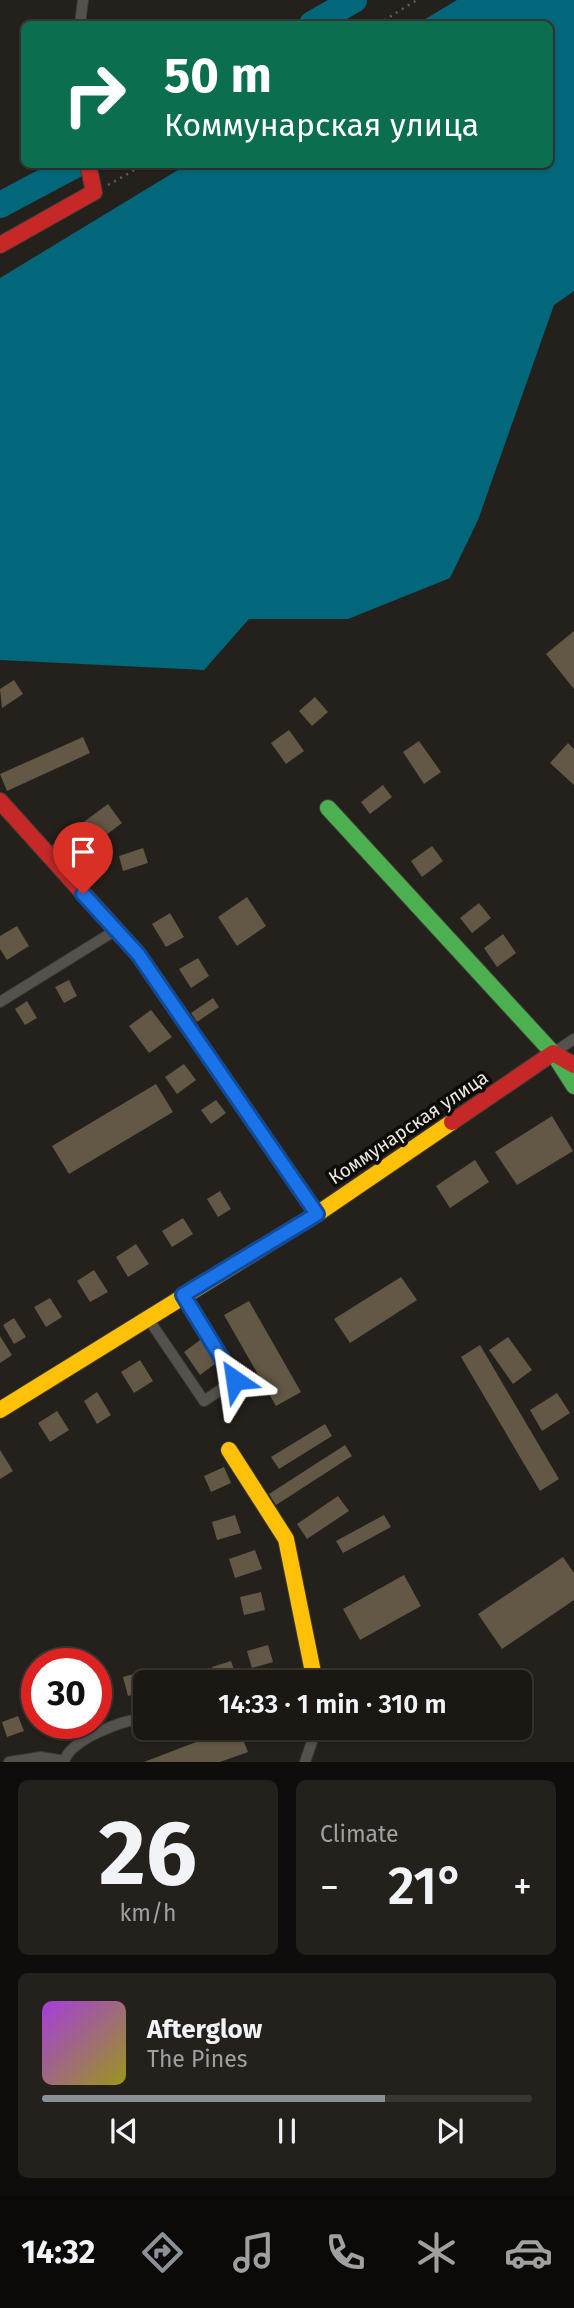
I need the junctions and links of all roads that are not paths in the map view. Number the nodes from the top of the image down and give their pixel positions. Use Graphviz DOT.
graph roads {
  1 [pos="83,0"];
  2 [pos="80,21"];
  3 [pos="89,169"];
  4 [pos="0,245"];
  5 [pos="0,801"];
  6 [pos="328,808"];
  7 [pos="116,930"];
  8 [pos="0,1002"];
  9 [pos="574,1039"];
  10 [pos="553,1053"];
  11 [pos="574,1065"];
  12 [pos="574,1087"];
  13 [pos="317,1214"];
  14 [pos="183,1295"];
  15 [pos="147,1317"];
  16 [pos="0,1410"];
  17 [pos="229,1450"];
  18 [pos="312,1670"];
  19 [pos="133,1722"];
  20 [pos="313,1740"];
  21 [pos="9,1762"];
  22 [pos="64,1762"];
  23 [pos="305,1762"];
  1 -- 2 [label="street"];
  3 -- 4 [label="street"];
  5 -- 7 [label="street"];
  6 -- 10 [label="street"];
  7 -- 8 [label="street"];
  7 -- 13 [label="street"];
  9 -- 10 [label="street, Коммунарская улица"];
  10 -- 11 [label="street"];
  10 -- 12 [label="street"];
  10 -- 13 [label="street, Коммунарская улица"];
  13 -- 14 [label="street, Коммунарская улица"];
  14 -- 15 [label="street, Коммунарская улица"];
  14 -- 15 [label="street"];
  15 -- 16 [label="street, Коммунарская улица"];
  17 -- 18 [label="street"];
  19 -- 22 [label="street"];
  20 -- 23 [label="street"];
  21 -- 22 [label="street"];
}
